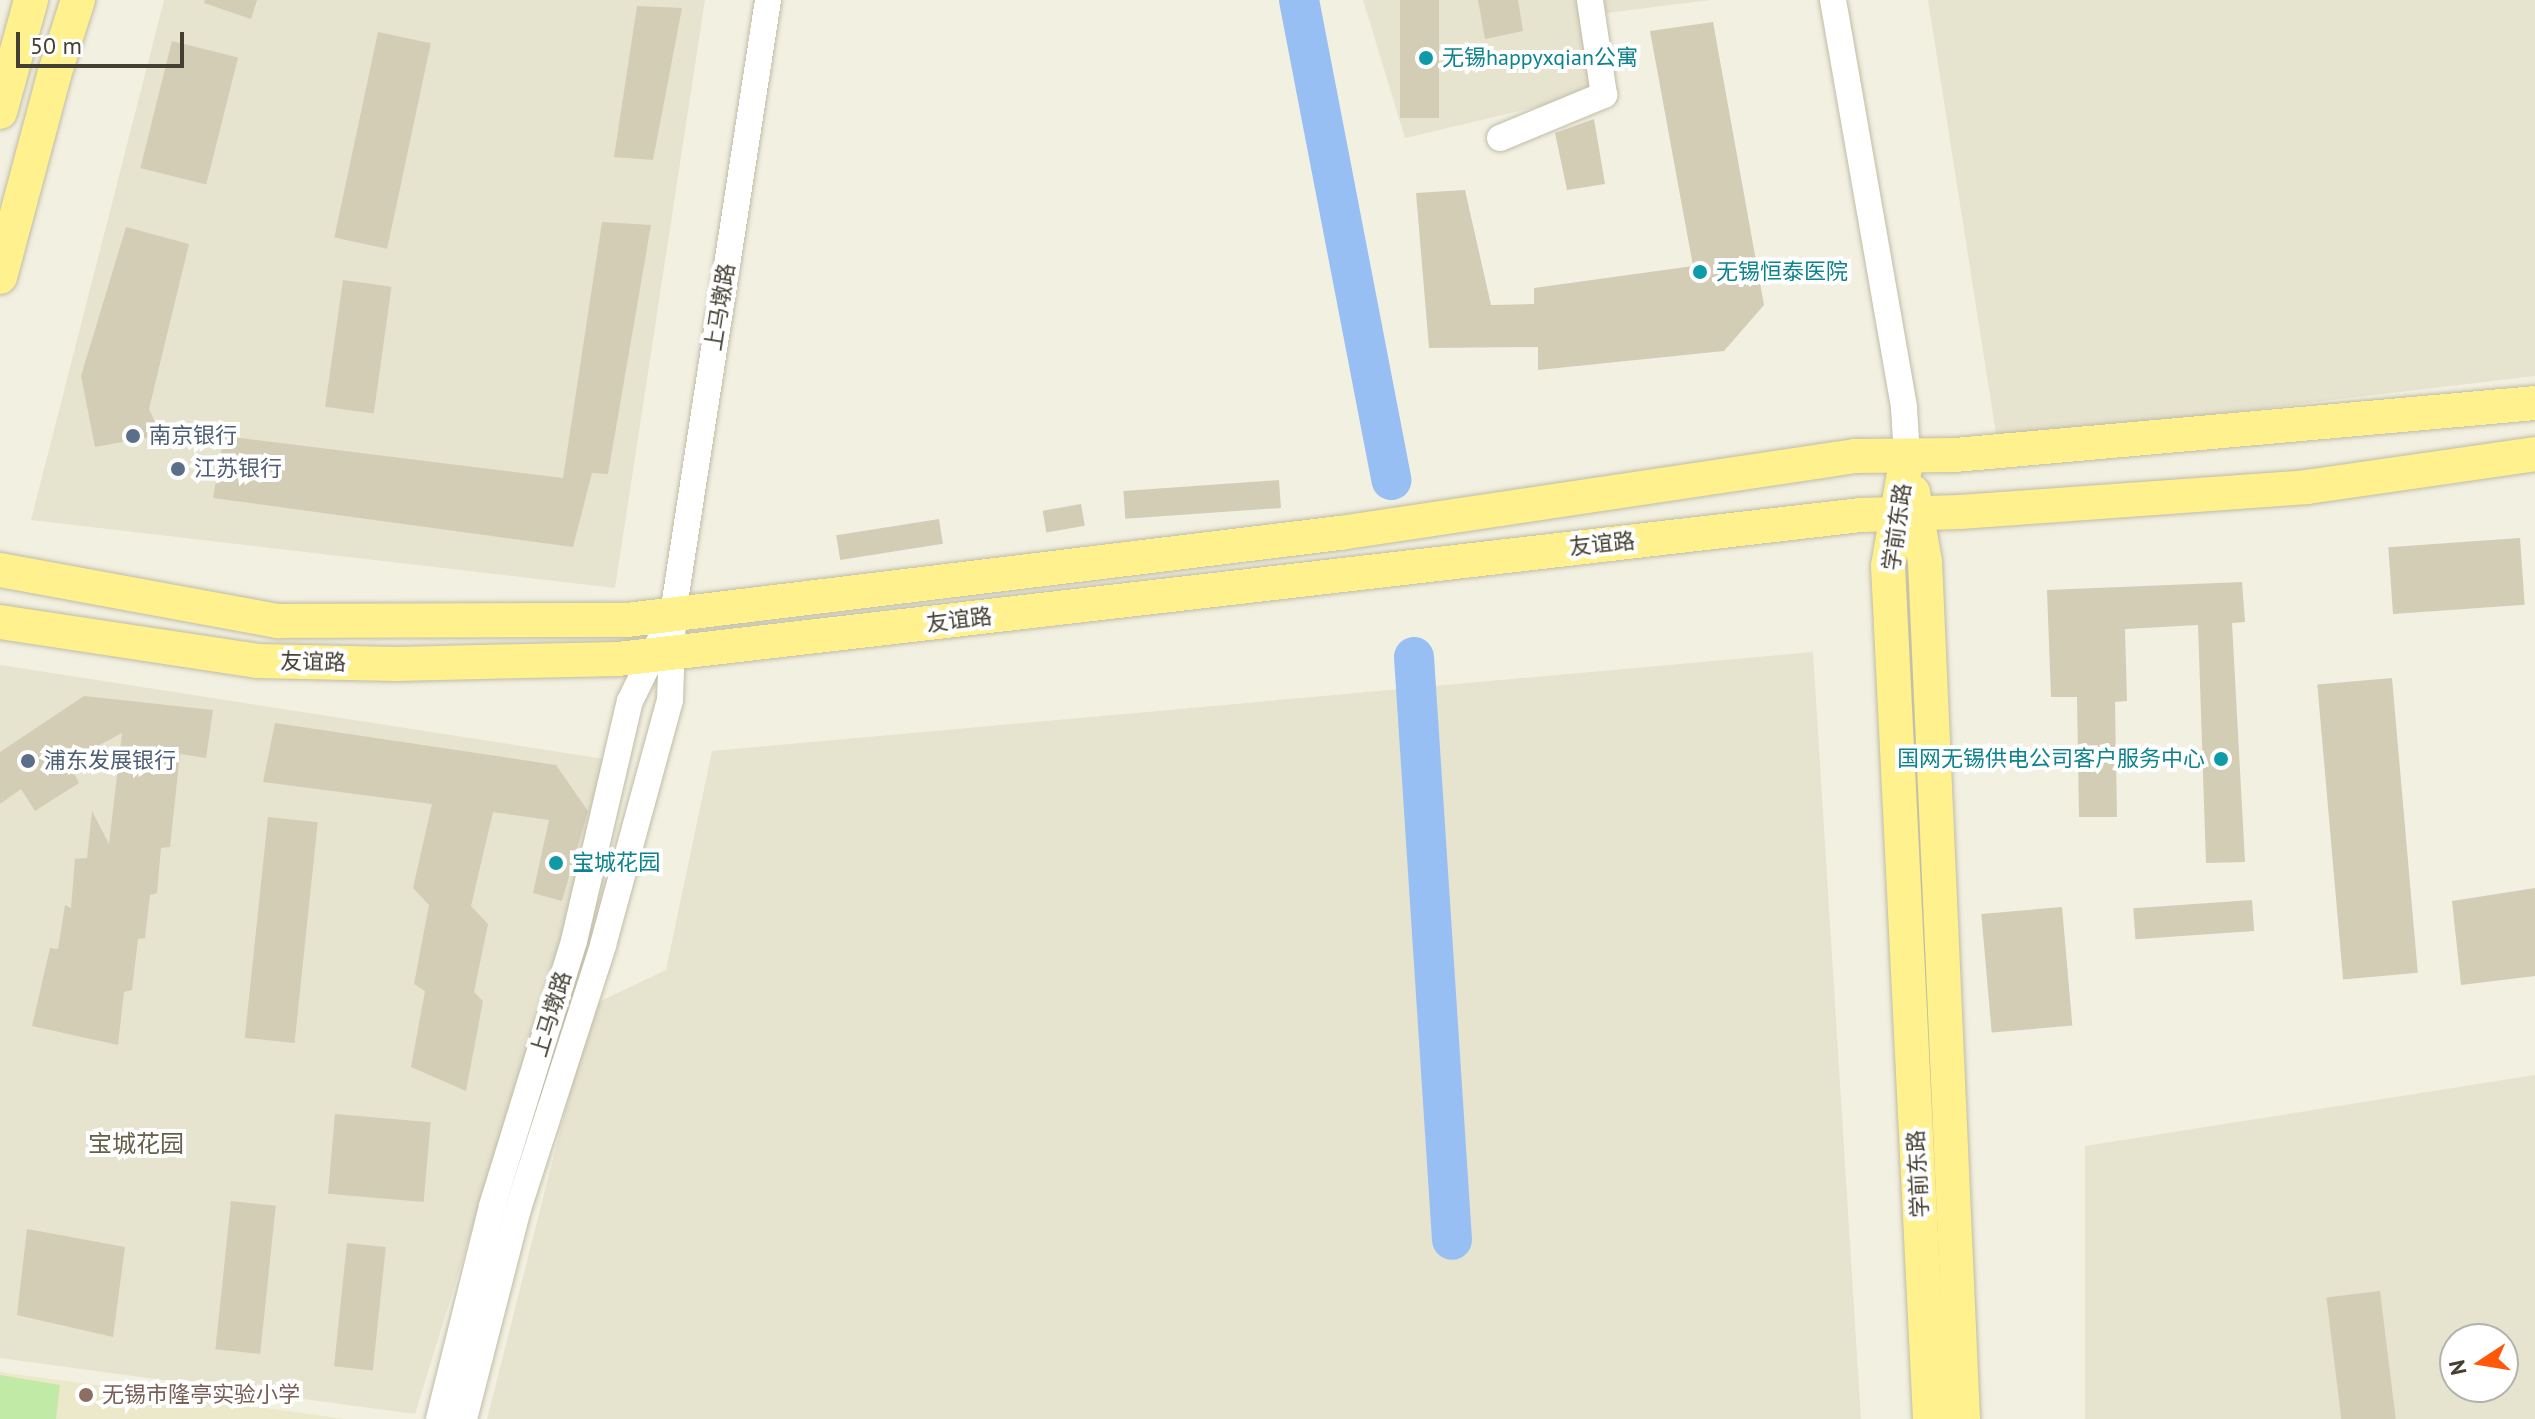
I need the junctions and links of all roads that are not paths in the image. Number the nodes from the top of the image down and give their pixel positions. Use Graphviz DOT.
graph roads {
  1 [pos="31,0"];
  2 [pos="78,0"];
  3 [pos="768,0"];
  4 [pos="1590,0"];
  5 [pos="1833,0"];
  6 [pos="0,112"];
  7 [pos="1500,138"];
  8 [pos="0,277"];
  9 [pos="2535,403"];
  10 [pos="2535,454"];
  11 [pos="1907,456"];
  12 [pos="1907,514"];
  13 [pos="0,570"];
  14 [pos="673,614"];
  15 [pos="0,622"];
  16 [pos="662,655"];
  17 [pos="439,1419"];
  18 [pos="464,1419"];
  19 [pos="1930,1419"];
  20 [pos="1963,1419"];
  1 -- 6 [label="main road"];
  2 -- 8 [label="main road"];
  3 -- 14 [label="street, 上马墩路"];
  4 -- 7 [label="street"];
  5 -- 11 [label="street"];
  9 -- 11 [label="main road, 友谊路"];
  10 -- 12 [label="main road, 友谊路"];
  11 -- 12 [label="main road, 学前东路"];
  11 -- 14 [label="main road, 友谊路"];
  12 -- 16 [label="main road, 友谊路"];
  12 -- 19 [label="main road, 学前东路"];
  12 -- 20 [label="main road, 学前东路"];
  13 -- 14 [label="main road, 友谊路"];
  14 -- 16 [label="street, 上马墩路"];
  15 -- 16 [label="main road, 友谊路"];
  16 -- 17 [label="street, 上马墩路"];
  16 -- 18 [label="street, 上马墩路"];
}
